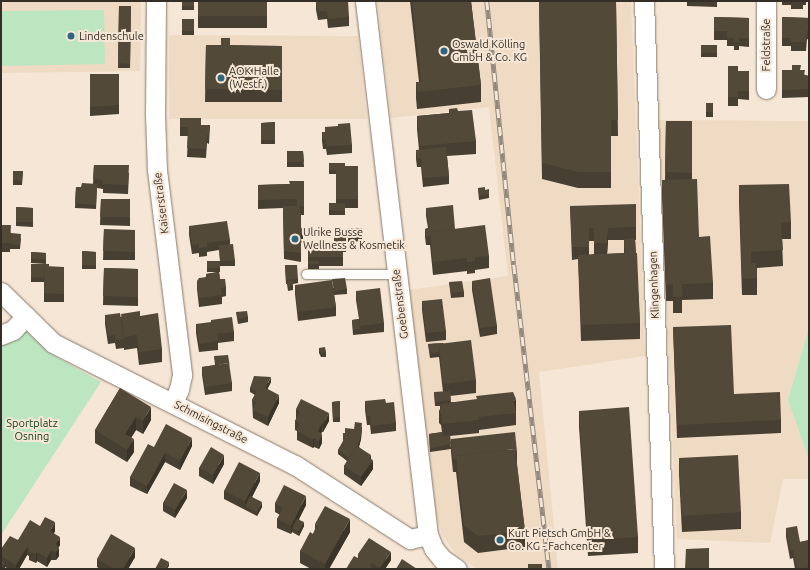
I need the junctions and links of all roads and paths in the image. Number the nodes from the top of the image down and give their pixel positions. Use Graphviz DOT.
graph roads {
  1 [pos="156,1"];
  2 [pos="365,1"];
  3 [pos="644,1"];
  4 [pos="766,1"];
  5 [pos="766,89"];
  6 [pos="306,274"];
  7 [pos="397,274"];
  8 [pos="1,292"];
  9 [pos="26,316"];
  10 [pos="1,335"];
  11 [pos="173,403"];
  12 [pos="428,535"];
  13 [pos="457,569"];
  14 [pos="664,569"];
  1 -- 11 [label="street, Kaiserstraße"];
  2 -- 7 [label="street, Goebenstraße"];
  3 -- 14 [label="street, Klingenhagen"];
  4 -- 5 [label="street, Feldstraße"];
  6 -- 7 [label="lane"];
  7 -- 12 [label="street, Goebenstraße"];
  8 -- 9 [label="street, Schmisingstraße"];
  9 -- 10 [label="street"];
  9 -- 11 [label="street, Schmisingstraße"];
  11 -- 12 [label="street, Schmisingstraße"];
  12 -- 13 [label="street"];
}
